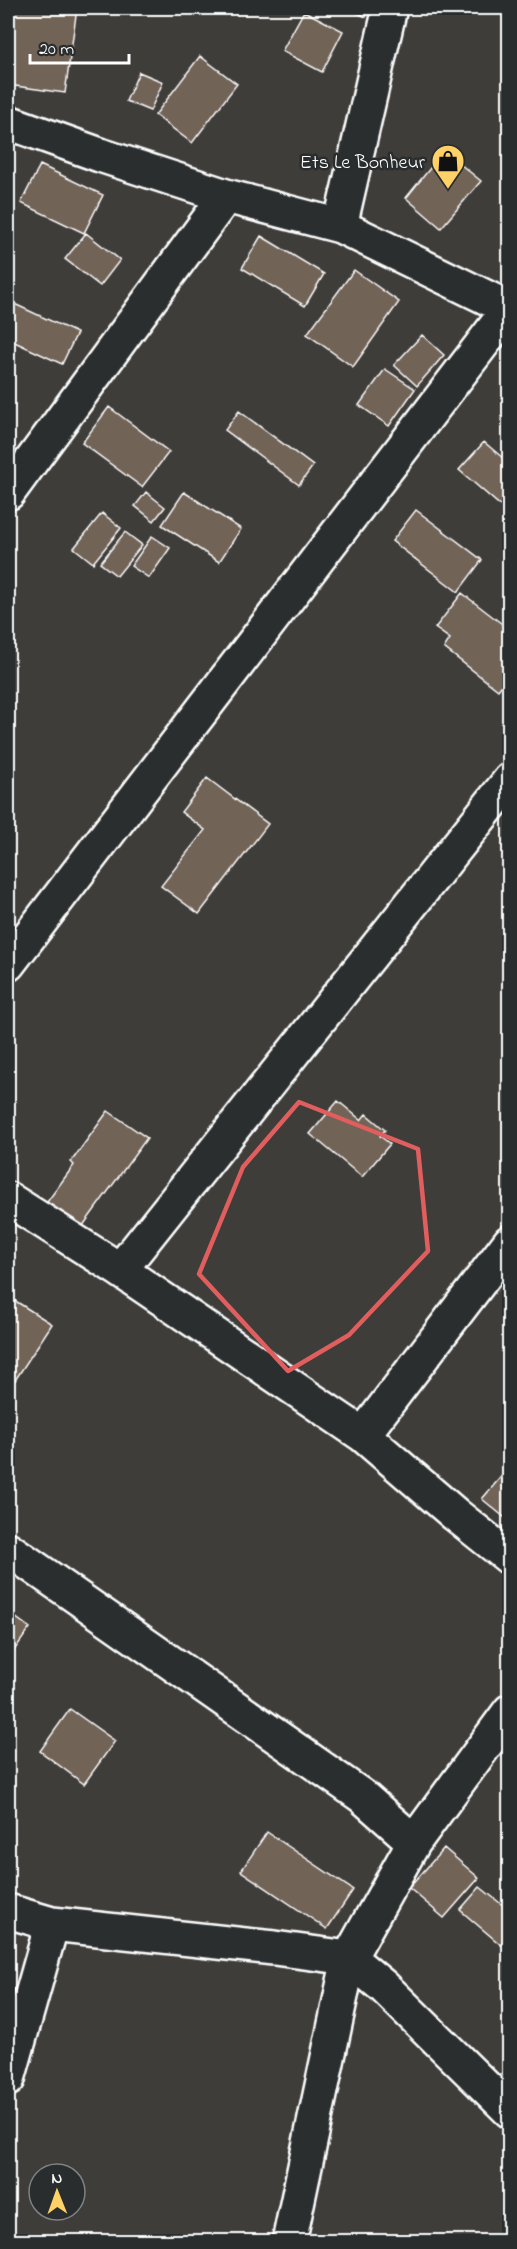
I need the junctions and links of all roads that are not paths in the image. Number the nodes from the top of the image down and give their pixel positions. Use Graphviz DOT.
graph roads {
  1 [pos="390,8"];
  2 [pos="8,122"];
  3 [pos="226,196"];
  4 [pos="340,226"];
  5 [pos="509,309"];
  6 [pos="8,493"];
  7 [pos="510,780"];
  8 [pos="8,964"];
  9 [pos="8,1199"];
  10 [pos="510,1242"];
  11 [pos="120,1270"];
  12 [pos="363,1435"];
  13 [pos="8,1550"];
  14 [pos="510,1558"];
  15 [pos="510,1711"];
  16 [pos="414,1842"];
  17 [pos="8,1911"];
  18 [pos="52,1924"];
  19 [pos="349,1958"];
  20 [pos="8,2079"];
  21 [pos="510,2111"];
  22 [pos="289,2241"];
  1 -- 4 [label="street"];
  2 -- 3 [label="street"];
  3 -- 4 [label="street"];
  3 -- 6 [label="street"];
  4 -- 5 [label="street"];
  5 -- 8 [label="street"];
  7 -- 11 [label="street"];
  9 -- 11 [label="street"];
  10 -- 12 [label="street"];
  11 -- 12 [label="street"];
  12 -- 14 [label="street"];
  13 -- 16 [label="street"];
  15 -- 16 [label="street"];
  16 -- 19 [label="street"];
  17 -- 18 [label="street"];
  18 -- 19 [label="street"];
  18 -- 20 [label="street"];
  19 -- 21 [label="street"];
  19 -- 22 [label="street"];
}
